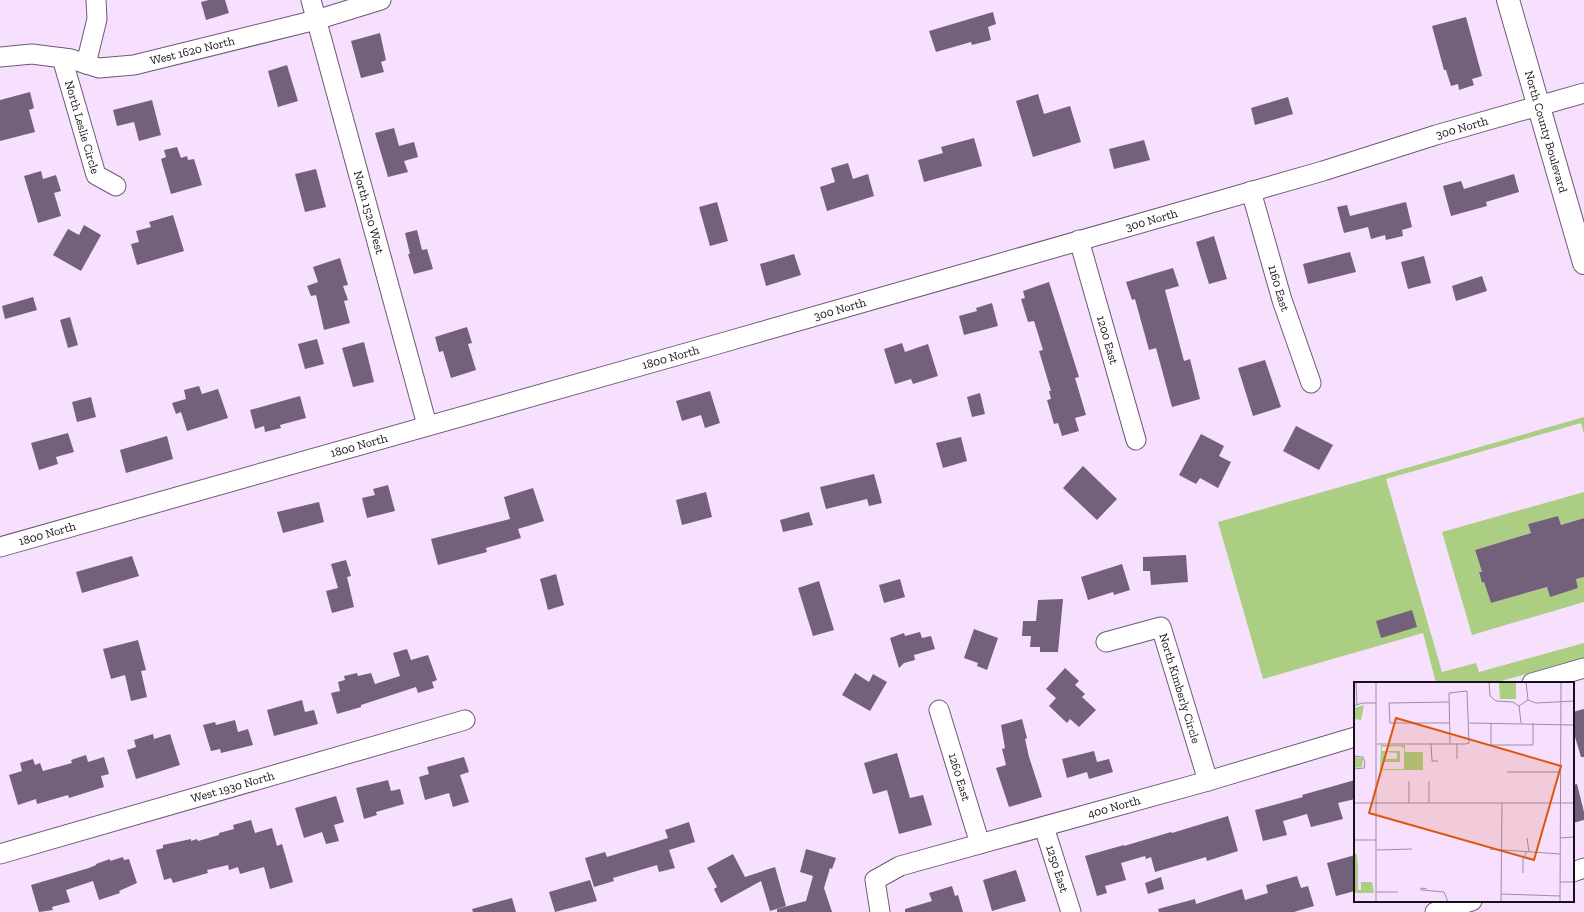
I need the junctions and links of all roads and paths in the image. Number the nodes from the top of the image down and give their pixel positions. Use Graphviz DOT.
graph roads {
  1 [pos="96,0"];
  2 [pos="310,0"];
  3 [pos="381,0"];
  4 [pos="1508,0"];
  5 [pos="316,20"];
  6 [pos="0,57"];
  7 [pos="62,58"];
  8 [pos="86,64"];
  9 [pos="1584,93"];
  10 [pos="1538,106"];
  11 [pos="116,186"];
  12 [pos="1251,191"];
  13 [pos="1079,240"];
  14 [pos="1584,263"];
  15 [pos="718,344"];
  16 [pos="1311,383"];
  17 [pos="427,425"];
  18 [pos="1136,440"];
  19 [pos="0,547"];
  20 [pos="1106,642"];
  21 [pos="1584,668"];
  22 [pos="1535,682"];
  23 [pos="939,710"];
  24 [pos="465,720"];
  25 [pos="1354,736"];
  26 [pos="1208,781"];
  27 [pos="1044,827"];
  28 [pos="980,844"];
  29 [pos="0,854"];
  30 [pos="1584,868"];
  31 [pos="1574,872"];
  32 [pos="1469,902"];
  33 [pos="880,912"];
  34 [pos="1071,912"];
  35 [pos="1435,912"];
  1 -- 8 [label="street"];
  2 -- 5 [label="street, North 1520 West"];
  3 -- 5 [label="street, West 1620 North"];
  4 -- 10 [label="main road, North County Boulevard"];
  5 -- 8 [label="street, West 1620 North"];
  5 -- 17 [label="street, North 1520 West"];
  6 -- 7 [label="street, West 1620 North"];
  7 -- 8 [label="street, West 1620 North"];
  7 -- 11 [label="street, North Leslie Circle"];
  9 -- 10 [label="street, 300 North"];
  10 -- 12 [label="street, 300 North"];
  10 -- 14 [label="main road, North County Boulevard"];
  12 -- 13 [label="street, 300 North"];
  12 -- 16 [label="street, 1160 East"];
  13 -- 15 [label="street, 300 North"];
  13 -- 18 [label="street, 1200 East"];
  15 -- 17 [label="street, 1800 North"];
  17 -- 19 [label="street, 1800 North"];
  20 -- 26 [label="street, North Kimberly Circle"];
  21 -- 22 [label="street"];
  23 -- 28 [label="street, 1260 East"];
  24 -- 29 [label="street, West 1930 North"];
  25 -- 26 [label="street, 400 North"];
  26 -- 27 [label="street, 400 North"];
  27 -- 28 [label="street, 400 North"];
  27 -- 34 [label="street, 1250 East"];
  28 -- 33 [label="street, 400 North"];
  30 -- 31 [label="street"];
  32 -- 35 [label="street"];
}
